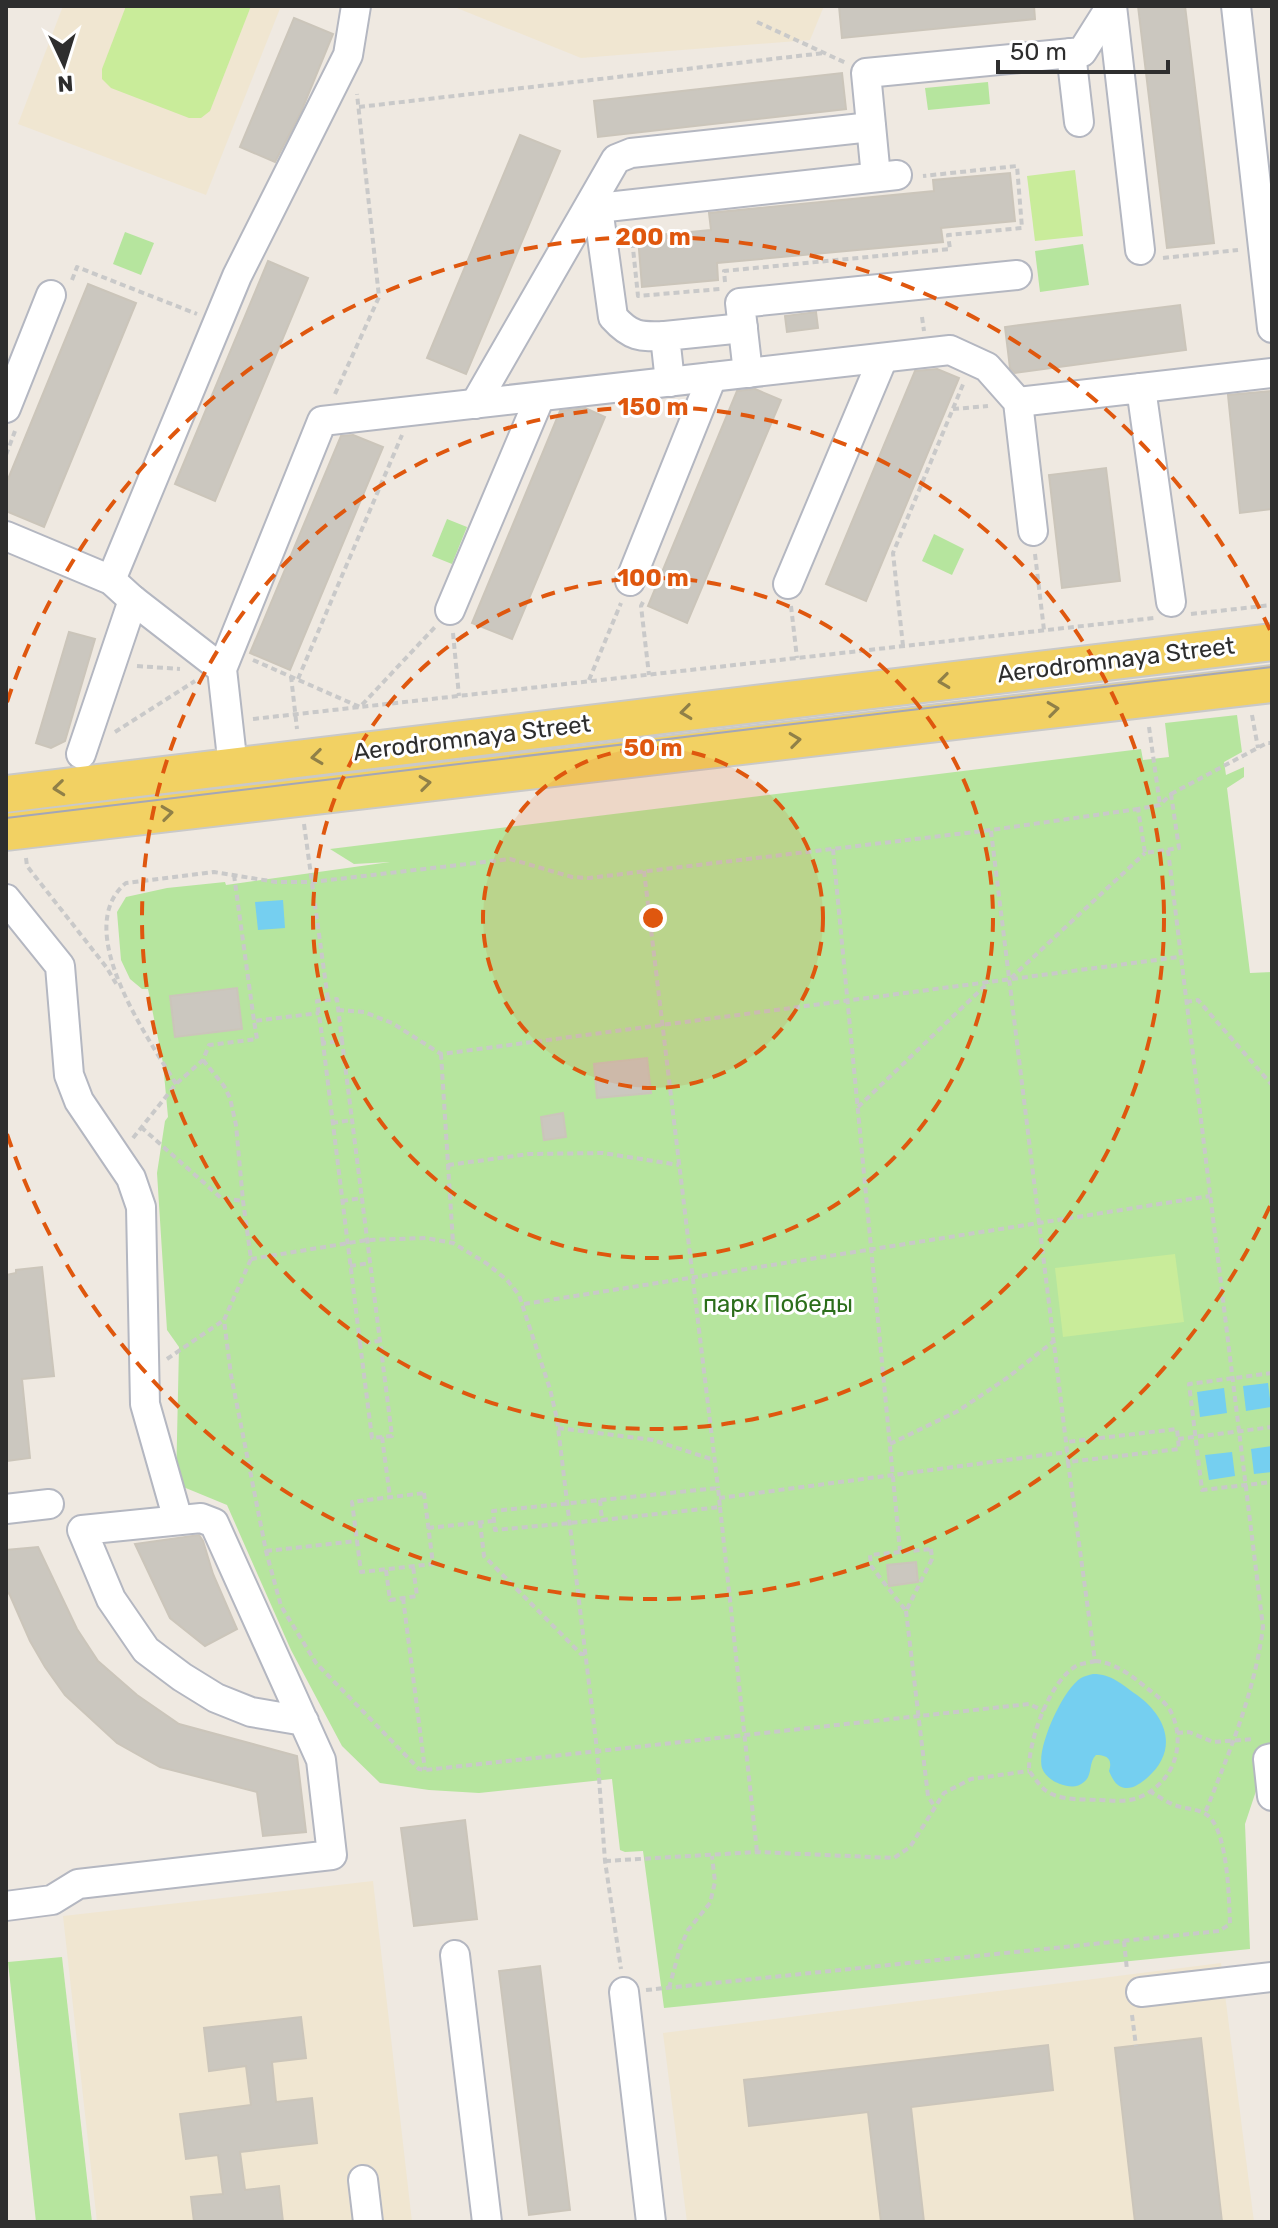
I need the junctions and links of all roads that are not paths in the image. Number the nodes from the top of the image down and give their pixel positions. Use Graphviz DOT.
graph roads {
  1 [pos="356,6"];
  2 [pos="1112,6"];
  3 [pos="1236,6"];
  4 [pos="1071,53"];
  5 [pos="1079,122"];
  6 [pos="871,127"];
  7 [pos="592,208"];
  8 [pos="1150,254"];
  9 [pos="1017,275"];
  10 [pos="62,288"];
  11 [pos="743,328"];
  12 [pos="1272,328"];
  13 [pos="665,336"];
  14 [pos="883,358"];
  15 [pos="748,373"];
  16 [pos="1272,373"];
  17 [pos="712,377"];
  18 [pos="670,382"];
  19 [pos="1141,388"];
  20 [pos="540,397"];
  21 [pos="1018,402"];
  22 [pos="475,404"];
  23 [pos="12,417"];
  24 [pos="1033,531"];
  25 [pos="6,536"];
  26 [pos="111,580"];
  27 [pos="788,584"];
  28 [pos="636,593"];
  29 [pos="133,600"];
  30 [pos="450,610"];
  31 [pos="1172,611"];
  32 [pos="1272,642"];
  33 [pos="216,666"];
  34 [pos="1262,696"];
  35 [pos="81,754"];
  36 [pos="233,767"];
  37 [pos="6,794"];
  38 [pos="6,832"];
  39 [pos="6,899"];
  40 [pos="49,1504"];
  41 [pos="6,1509"];
  42 [pos="178,1520"];
  43 [pos="304,1721"];
  44 [pos="1266,1748"];
  45 [pos="1272,1796"];
  46 [pos="6,1906"];
  47 [pos="455,1955"];
  48 [pos="1272,1977"];
  49 [pos="624,1992"];
  50 [pos="1141,1992"];
  51 [pos="363,2180"];
  52 [pos="368,2222"];
  53 [pos="487,2222"];
  54 [pos="651,2222"];
  1 -- 26 [label="street"];
  2 -- 4 [label="street"];
  2 -- 8 [label="street"];
  3 -- 12 [label="street"];
  4 -- 5 [label="street"];
  4 -- 6 [label="street"];
  6 -- 7 [label="street"];
  6 -- 7 [label="street"];
  7 -- 13 [label="street"];
  7 -- 22 [label="street"];
  9 -- 11 [label="street"];
  10 -- 23 [label="street"];
  11 -- 13 [label="street"];
  11 -- 15 [label="street"];
  13 -- 18 [label="street"];
  14 -- 15 [label="street"];
  14 -- 21 [label="street"];
  14 -- 27 [label="street"];
  15 -- 17 [label="street"];
  16 -- 19 [label="street"];
  17 -- 18 [label="street"];
  17 -- 28 [label="street"];
  18 -- 20 [label="street"];
  19 -- 21 [label="street"];
  19 -- 31 [label="street"];
  20 -- 22 [label="street"];
  20 -- 30 [label="street"];
  21 -- 24 [label="street"];
  22 -- 33 [label="street"];
  25 -- 26 [label="street"];
  26 -- 29 [label="street"];
  29 -- 33 [label="street"];
  29 -- 35 [label="street"];
  32 -- 36 [label="main road, Aerodromnaya Street, one-way"];
  33 -- 36 [label="street"];
  38 -- 34 [label="main road, Aerodromnaya Street, one-way"];
  36 -- 37 [label="main road, Aerodromnaya Street, one-way"];
  39 -- 42 [label="street"];
  40 -- 41 [label="street"];
  42 -- 43 [label="street"];
  42 -- 43 [label="street"];
  43 -- 46 [label="street"];
  44 -- 45 [label="street"];
  47 -- 53 [label="street"];
  48 -- 50 [label="street"];
  49 -- 54 [label="street"];
  51 -- 52 [label="street"];
}
